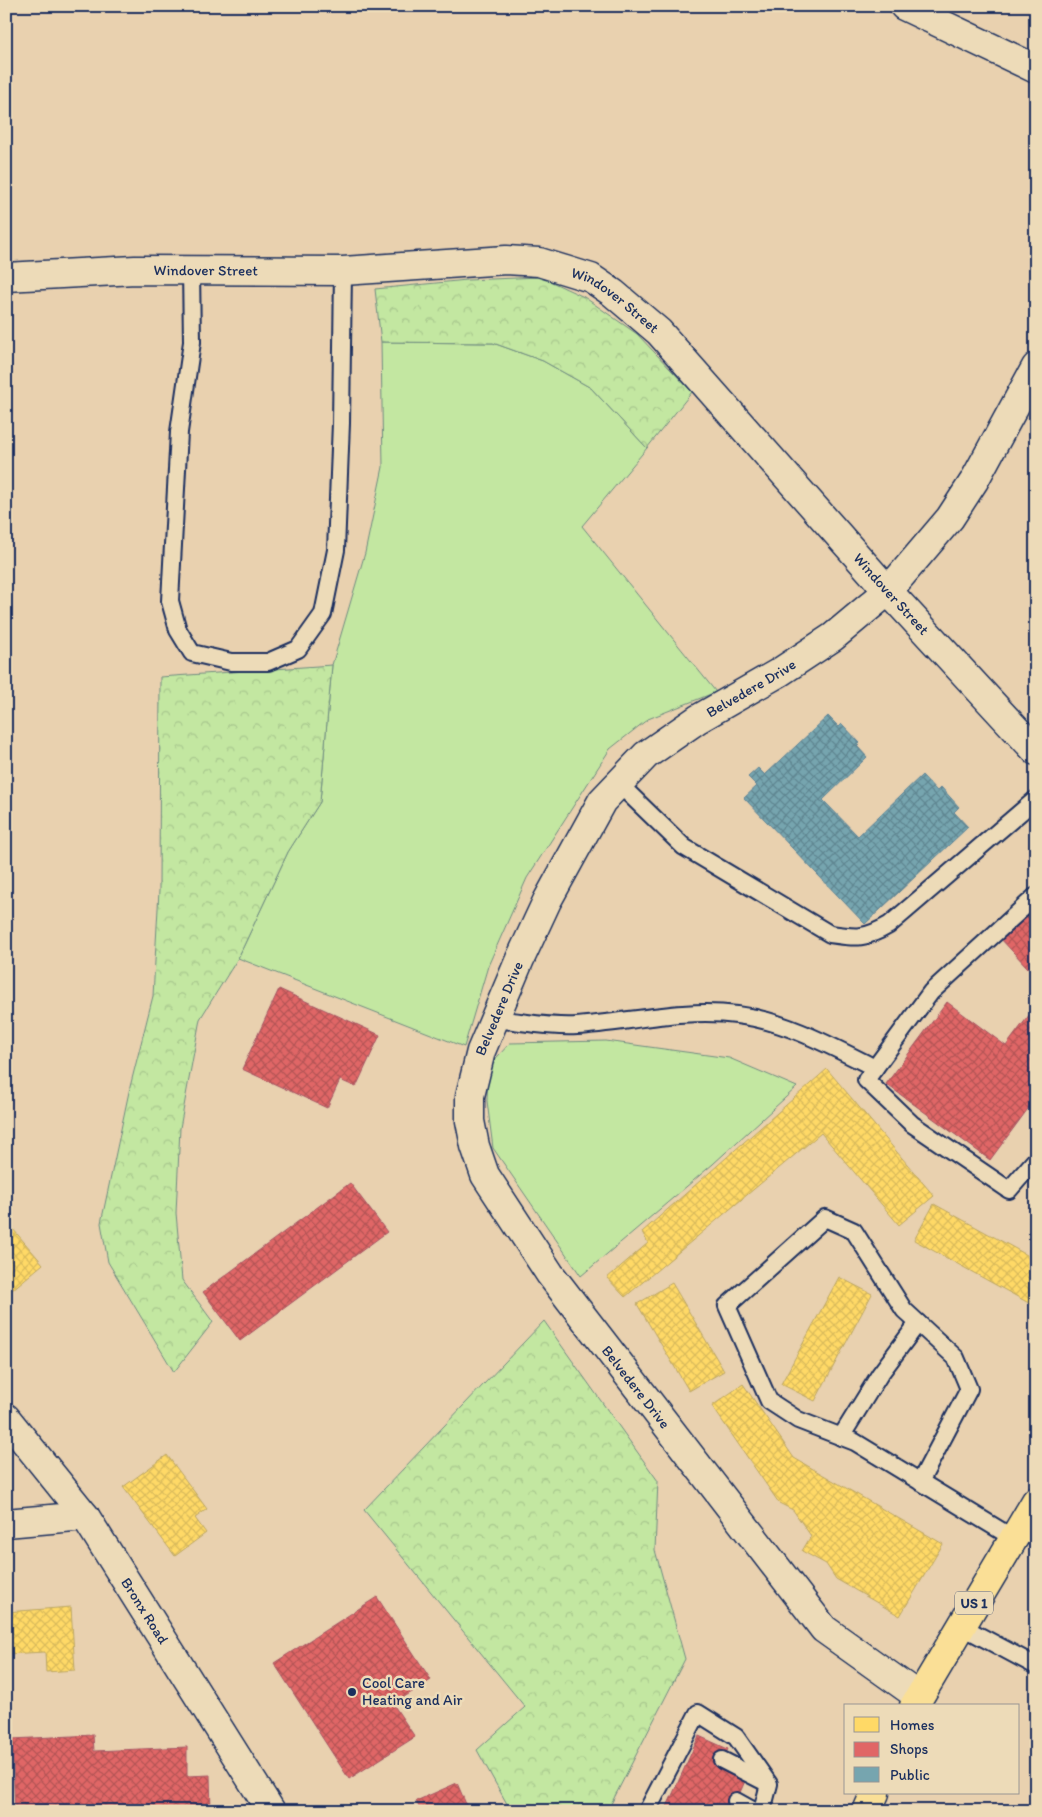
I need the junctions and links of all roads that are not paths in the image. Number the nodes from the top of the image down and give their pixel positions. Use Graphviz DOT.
graph roads {
  1 [pos="904,6"];
  2 [pos="1036,69"];
  3 [pos="191,269"];
  4 [pos="343,272"];
  5 [pos="6,277"];
  6 [pos="1036,367"];
  7 [pos="888,591"];
  8 [pos="1036,752"];
  9 [pos="618,783"];
  10 [pos="1036,799"];
  11 [pos="1036,896"];
  12 [pos="494,1019"];
  13 [pos="875,1068"];
  14 [pos="1036,1159"];
  15 [pos="918,1323"];
  16 [pos="6,1418"];
  17 [pos="840,1437"];
  18 [pos="920,1482"];
  19 [pos="1036,1501"];
  20 [pos="85,1516"];
  21 [pos="6,1523"];
  22 [pos="1022,1535"];
  23 [pos="961,1626"];
  24 [pos="1036,1666"];
  25 [pos="916,1701"];
  26 [pos="722,1760"];
  27 [pos="770,1784"];
  28 [pos="875,1794"];
  29 [pos="736,1801"];
  30 [pos="271,1811"];
  31 [pos="647,1811"];
  32 [pos="754,1811"];
  33 [pos="762,1811"];
  34 [pos="867,1811"];
  1 -- 2 [label="street"];
  3 -- 4 [label="street, Windover Street"];
  3 -- 4 [label="lane"];
  3 -- 5 [label="street, Windover Street"];
  4 -- 7 [label="street, Windover Street"];
  6 -- 7 [label="street, Belvedere Drive"];
  7 -- 8 [label="street, Windover Street"];
  7 -- 9 [label="street, Belvedere Drive"];
  9 -- 10 [label="lane"];
  9 -- 12 [label="street, Belvedere Drive"];
  11 -- 13 [label="lane"];
  12 -- 13 [label="lane"];
  12 -- 25 [label="street, Belvedere Drive"];
  13 -- 14 [label="lane"];
  15 -- 17 [label="lane"];
  15 -- 17 [label="lane"];
  15 -- 18 [label="lane"];
  16 -- 20 [label="street, Bronx Road"];
  17 -- 18 [label="lane"];
  18 -- 22 [label="lane"];
  19 -- 22 [label="main road, US 1"];
  20 -- 21 [label="street"];
  20 -- 30 [label="street, Bronx Road"];
  22 -- 23 [label="main road, US 1"];
  23 -- 24 [label="lane"];
  23 -- 25 [label="main road, US 1"];
  26 -- 27 [label="lane"];
  27 -- 31 [label="lane"];
  27 -- 33 [label="lane"];
  28 -- 34 [label="main road"];
  29 -- 32 [label="lane"];
}
